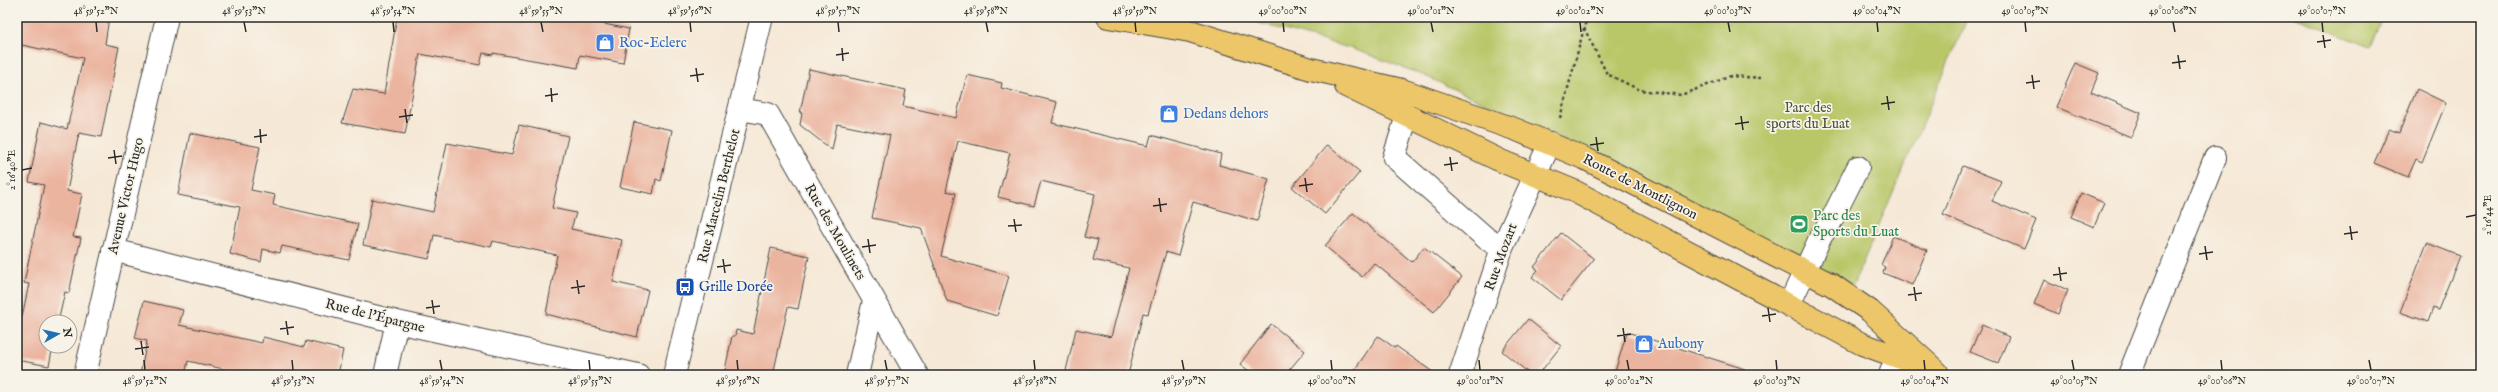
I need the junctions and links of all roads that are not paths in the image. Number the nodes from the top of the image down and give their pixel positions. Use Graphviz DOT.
graph roads {
  1 [pos="167,17"];
  2 [pos="762,17"];
  3 [pos="1108,17"];
  4 [pos="1310,69"];
  5 [pos="740,109"];
  6 [pos="1407,116"];
  7 [pos="1550,143"];
  8 [pos="2215,158"];
  9 [pos="1858,167"];
  10 [pos="1535,176"];
  11 [pos="1502,248"];
  12 [pos="113,250"];
  13 [pos="1806,272"];
  14 [pos="874,301"];
  15 [pos="1789,305"];
  16 [pos="397,322"];
  17 [pos="1896,357"];
  18 [pos="1941,374"];
  19 [pos="85,375"];
  20 [pos="385,375"];
  21 [pos="638,375"];
  22 [pos="674,375"];
  23 [pos="857,375"];
  24 [pos="917,375"];
  25 [pos="1460,375"];
  26 [pos="2129,375"];
  1 -- 12 [label="street, Avenue Victor Hugo"];
  2 -- 5 [label="street, Rue Marcelin Berthelot"];
  3 -- 4 [label="main road, Route de Montlignon"];
  4 -- 6 [label="main road, Route de Montlignon"];
  4 -- 7 [label="main road, Route de Montlignon"];
  5 -- 14 [label="street, Rue des Moulinets"];
  5 -- 22 [label="street, Rue Marcelin Berthelot"];
  6 -- 10 [label="main road, Route de Montlignon"];
  6 -- 11 [label="street"];
  7 -- 10 [label="street, Rue Mozart"];
  7 -- 13 [label="main road, Route de Montlignon"];
  8 -- 26 [label="street"];
  9 -- 13 [label="street"];
  10 -- 11 [label="street, Rue Mozart"];
  10 -- 15 [label="main road, Route de Montlignon"];
  11 -- 25 [label="street, Rue Mozart"];
  12 -- 16 [label="street, Rue de l'Épargne"];
  12 -- 19 [label="street, Avenue Victor Hugo"];
  13 -- 15 [label="street"];
  13 -- 17 [label="main road, Route de Montlignon"];
  14 -- 23 [label="street"];
  14 -- 24 [label="street, Rue des Moulinets"];
  15 -- 17 [label="main road, Route de Montlignon"];
  16 -- 20 [label="street"];
  16 -- 21 [label="street, Rue de l'Épargne"];
  17 -- 18 [label="main road, Route de Montlignon"];
}
